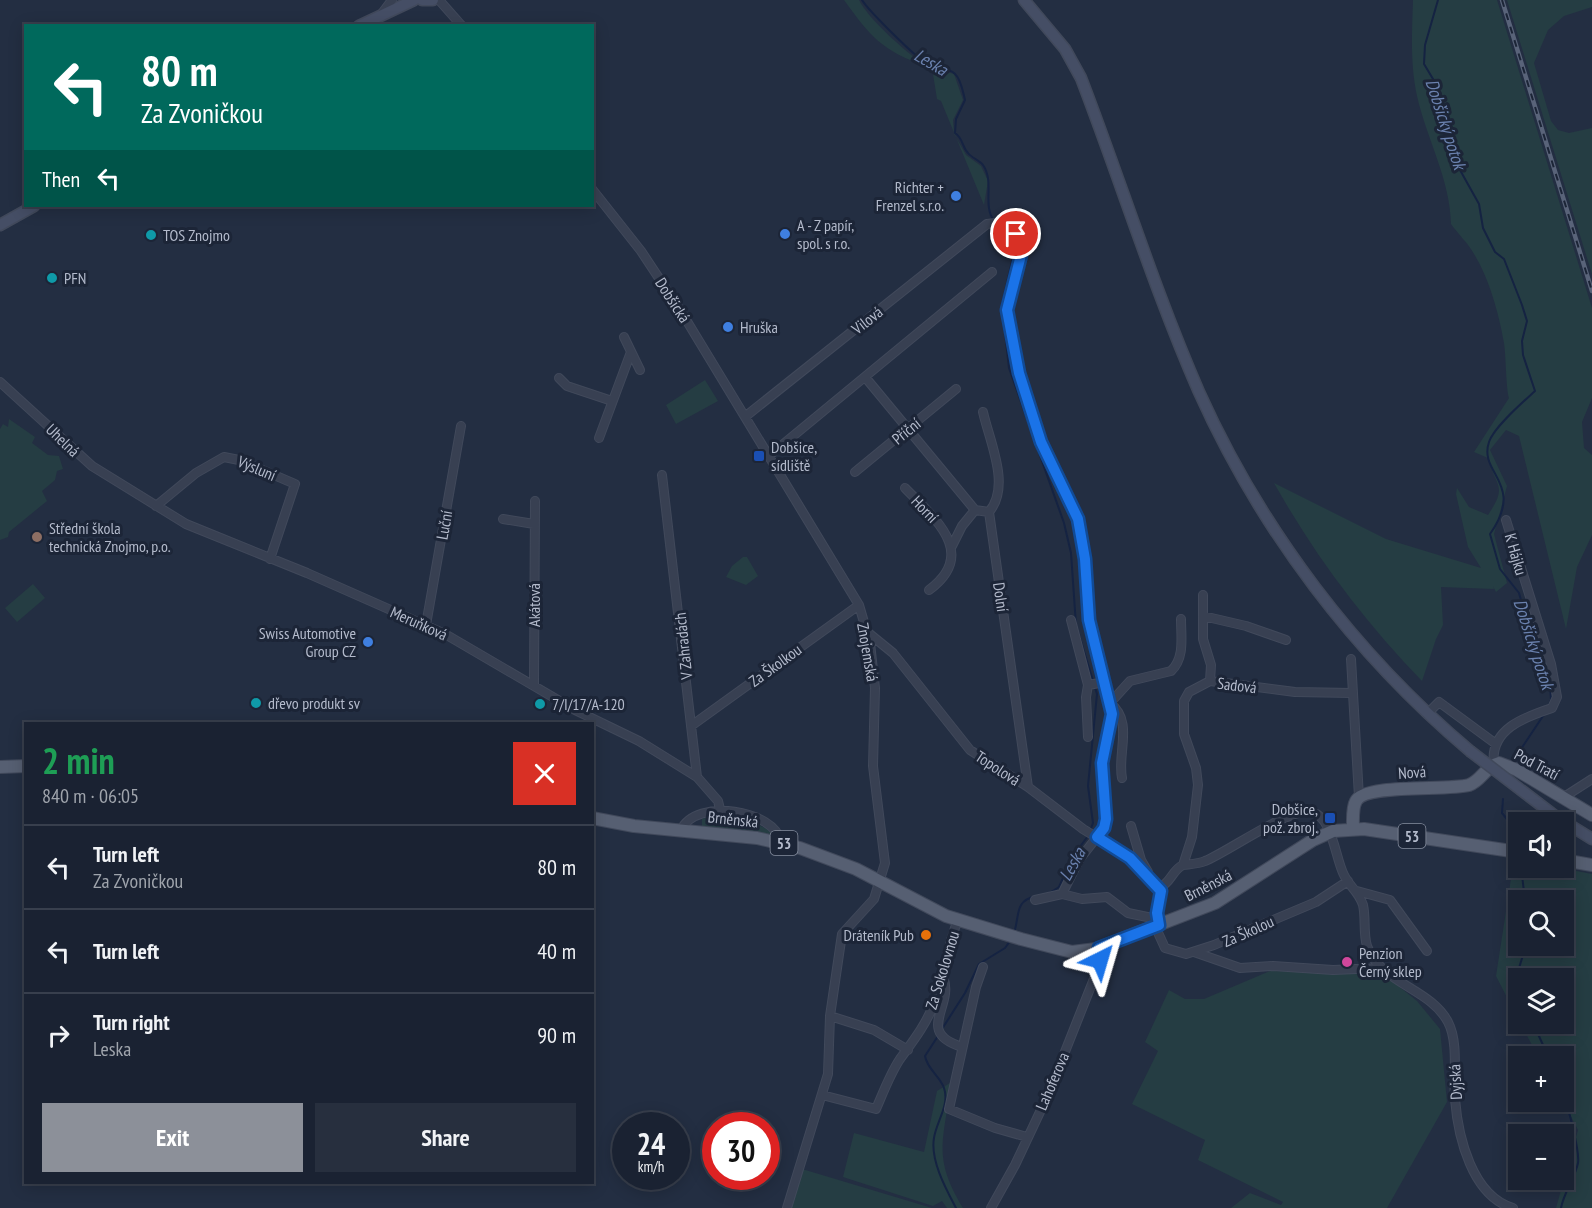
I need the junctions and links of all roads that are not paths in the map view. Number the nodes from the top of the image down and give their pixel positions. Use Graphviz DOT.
graph roads {
  1 [pos="392,0"];
  2 [pos="398,0"];
  3 [pos="414,0"];
  4 [pos="423,0"];
  5 [pos="433,0"];
  6 [pos="439,0"];
  7 [pos="448,0"];
  8 [pos="1024,0"];
  9 [pos="382,12"];
  10 [pos="452,12"];
  11 [pos="362,24"];
  12 [pos="461,24"];
  13 [pos="594,192"];
  14 [pos="32,207"];
  15 [pos="0,225"];
  16 [pos="992,272"];
  17 [pos="624,337"];
  18 [pos="631,352"];
  19 [pos="640,370"];
  20 [pos="865,377"];
  21 [pos="559,378"];
  22 [pos="0,382"];
  23 [pos="956,389"];
  24 [pos="612,401"];
  25 [pos="983,412"];
  26 [pos="746,416"];
  27 [pos="461,426"];
  28 [pos="909,429"];
  29 [pos="599,438"];
  30 [pos="770,455"];
  31 [pos="855,472"];
  32 [pos="662,475"];
  33 [pos="905,488"];
  34 [pos="130,491"];
  35 [pos="535,501"];
  36 [pos="156,506"];
  37 [pos="975,510"];
  38 [pos="989,512"];
  39 [pos="503,519"];
  40 [pos="1506,519"];
  41 [pos="534,524"];
  42 [pos="946,530"];
  43 [pos="960,531"];
  44 [pos="952,546"];
  45 [pos="270,559"];
  46 [pos="929,590"];
  47 [pos="1203,595"];
  48 [pos="859,605"];
  49 [pos="1203,616"];
  50 [pos="1181,619"];
  51 [pos="1071,620"];
  52 [pos="426,625"];
  53 [pos="866,631"];
  54 [pos="1286,640"];
  55 [pos="1351,659"];
  56 [pos="1210,681"];
  57 [pos="1096,683"];
  58 [pos="534,685"];
  59 [pos="1352,693"];
  60 [pos="1110,703"];
  61 [pos="1427,714"];
  62 [pos="691,726"];
  63 [pos="1088,737"];
  64 [pos="1496,744"];
  65 [pos="1494,765"];
  66 [pos="24,766"];
  67 [pos="0,767"];
  68 [pos="697,777"];
  69 [pos="1122,778"];
  70 [pos="1592,779"];
  71 [pos="1028,787"];
  72 [pos="1560,795"];
  73 [pos="1359,797"];
  74 [pos="720,809"];
  75 [pos="1592,815"];
  76 [pos="594,818"];
  77 [pos="1131,826"];
  78 [pos="1353,828"];
  79 [pos="681,830"];
  80 [pos="1329,832"];
  81 [pos="1092,833"];
  82 [pos="1592,839"];
  83 [pos="781,842"];
  84 [pos="1508,851"];
  85 [pos="1574,862"];
  86 [pos="1183,865"];
  87 [pos="1592,865"];
  88 [pos="881,881"];
  89 [pos="1151,881"];
  90 [pos="1348,881"];
  91 [pos="1160,887"];
  92 [pos="1357,891"];
  93 [pos="1062,894"];
  94 [pos="1035,900"];
  95 [pos="958,920"];
  96 [pos="1157,923"];
  97 [pos="1099,948"];
  98 [pos="1427,951"];
  99 [pos="1194,952"];
  100 [pos="983,968"];
  101 [pos="1380,968"];
  102 [pos="943,977"];
  103 [pos="831,1016"];
  104 [pos="962,1047"];
  105 [pos="908,1050"];
  106 [pos="822,1095"];
  107 [pos="1027,1137"];
  108 [pos="787,1208"];
  109 [pos="991,1208"];
  110 [pos="1514,1208"];
  1 -- 9 [label="street"];
  2 -- 9 [label="main road"];
  3 -- 9 [label="main road"];
  4 -- 5 [label="main road"];
  6 -- 10 [label="street"];
  7 -- 10 [label="street"];
  8 -- 61 [label="main road"];
  9 -- 11 [label="main road"];
  10 -- 12 [label="street"];
  13 -- 26 [label="street, Dobšická"];
  14 -- 15 [label="main road"];
  16 -- 20 [label="street"];
  17 -- 18 [label="street"];
  18 -- 19 [label="street"];
  18 -- 24 [label="street"];
  20 -- 28 [label="street"];
  20 -- 30 [label="street"];
  21 -- 24 [label="street"];
  22 -- 34 [label="street, Uhelná"];
  23 -- 28 [label="street, Příční"];
  24 -- 29 [label="street"];
  25 -- 38 [label="street"];
  26 -- 30 [label="street, Znojemská"];
  26 -- 57 [label="street, Vilová"];
  27 -- 52 [label="street, Luční"];
  28 -- 31 [label="street, Příční"];
  28 -- 37 [label="street"];
  30 -- 48 [label="street, Znojemská"];
  32 -- 62 [label="street, V Zahradách"];
  33 -- 42 [label="street, Horní"];
  34 -- 36 [label="street, Meruňková"];
  35 -- 41 [label="street, Akátová"];
  36 -- 45 [label="street, Meruňková"];
  36 -- 45 [label="street, Výsluní"];
  37 -- 38 [label="street"];
  37 -- 43 [label="street, Horní"];
  38 -- 71 [label="street, Dolní"];
  39 -- 41 [label="street"];
  40 -- 64 [label="street, K Hájku"];
  41 -- 58 [label="street, Akátová"];
  42 -- 43 [label="street, Horní"];
  42 -- 44 [label="street, Horní"];
  43 -- 44 [label="street, Horní"];
  44 -- 46 [label="street, Horní"];
  45 -- 52 [label="street, Meruňková"];
  47 -- 49 [label="street, Sadová"];
  48 -- 53 [label="street, Znojemská"];
  48 -- 62 [label="street, Za Školkou"];
  49 -- 54 [label="street"];
  49 -- 56 [label="street, Sadová"];
  50 -- 60 [label="street"];
  51 -- 57 [label="street"];
  52 -- 58 [label="street, Meruňková"];
  53 -- 71 [label="street, Topolová"];
  53 -- 88 [label="street, Znojemská"];
  55 -- 59 [label="street"];
  56 -- 59 [label="street, Sadová"];
  56 -- 86 [label="street"];
  57 -- 60 [label="street"];
  57 -- 63 [label="street"];
  58 -- 68 [label="street, Meruňková"];
  59 -- 73 [label="street"];
  60 -- 69 [label="street"];
  60 -- 81 [label="street"];
  61 -- 64 [label="street"];
  61 -- 82 [label="main road, bridge"];
  62 -- 68 [label="street, V Zahradách"];
  64 -- 65 [label="street"];
  65 -- 72 [label="main road, Pod Tratí"];
  65 -- 73 [label="main road, Nová"];
  66 -- 67 [label="main road"];
  68 -- 74 [label="street"];
  70 -- 72 [label="street, Pod Tratí"];
  71 -- 81 [label="street, Topolová"];
  72 -- 75 [label="main road, Pod Tratí"];
  73 -- 78 [label="main road"];
  74 -- 79 [label="street, Brněnská"];
  74 -- 83 [label="street, Brněnská"];
  76 -- 79 [label="main road, Brněnská / 53"];
  77 -- 89 [label="street"];
  78 -- 80 [label="main road, Brněnská / 53"];
  78 -- 84 [label="main road, Brněnská / 53"];
  79 -- 83 [label="main road, Brněnská / 53"];
  80 -- 86 [label="street"];
  80 -- 90 [label="street, Dyjská"];
  80 -- 96 [label="main road, Brněnská / 53"];
  81 -- 89 [label="street, Topolová"];
  81 -- 93 [label="street"];
  83 -- 88 [label="main road, Brněnská / 53"];
  85 -- 87 [label="main road"];
  86 -- 91 [label="street"];
  88 -- 95 [label="main road, Brněnská / 53"];
  88 -- 103 [label="street"];
  89 -- 91 [label="street, Topolová"];
  90 -- 92 [label="street, Dyjská"];
  90 -- 99 [label="street, Za Školou"];
  91 -- 96 [label="street"];
  92 -- 98 [label="street"];
  92 -- 101 [label="street, Dyjská"];
  93 -- 94 [label="street"];
  93 -- 96 [label="street"];
  95 -- 97 [label="main road, Brněnská / 53"];
  95 -- 102 [label="street, Za Sokolovnou"];
  96 -- 97 [label="main road, Brněnská / 53"];
  96 -- 99 [label="street"];
  97 -- 107 [label="street, Lahoferova"];
  99 -- 101 [label="street"];
  100 -- 104 [label="street"];
  101 -- 110 [label="street, Dyjská"];
  102 -- 104 [label="street"];
  102 -- 105 [label="street, Za Sokolovnou"];
  103 -- 105 [label="street"];
  103 -- 106 [label="street"];
  104 -- 107 [label="street"];
  105 -- 106 [label="street, Za Sokolovnou"];
  106 -- 108 [label="street"];
  107 -- 109 [label="street, Lahoferova"];
}
